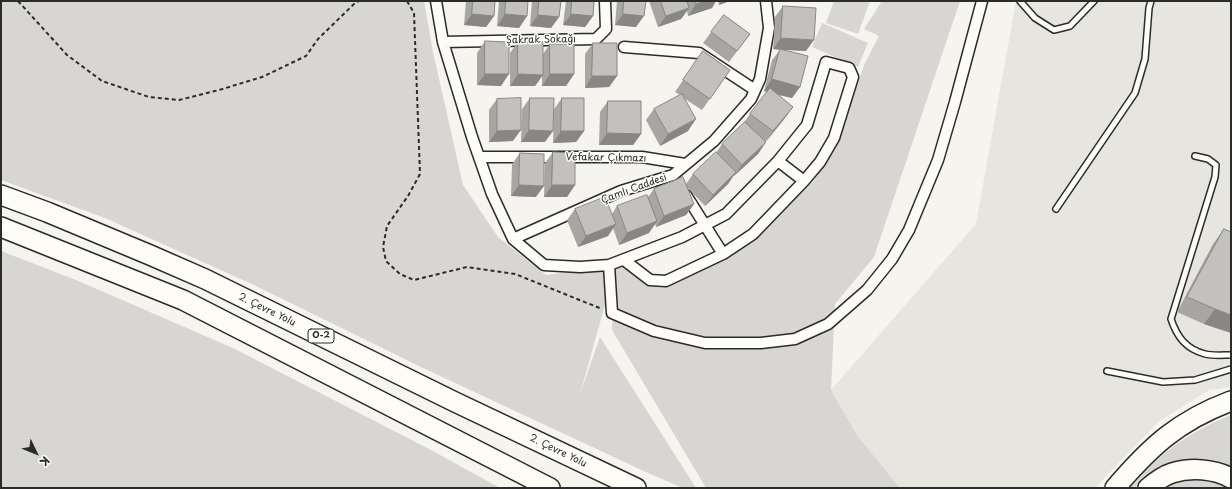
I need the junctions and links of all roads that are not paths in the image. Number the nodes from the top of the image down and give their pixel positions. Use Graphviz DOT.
graph roads {
  1 [pos="436,1"];
  2 [pos="605,1"];
  3 [pos="766,1"];
  4 [pos="982,1"];
  5 [pos="1020,1"];
  6 [pos="1094,1"];
  7 [pos="1151,1"];
  8 [pos="443,42"];
  9 [pos="624,47"];
  10 [pos="755,90"];
  11 [pos="1195,156"];
  12 [pos="479,157"];
  13 [pos="778,161"];
  14 [pos="685,164"];
  15 [pos="677,181"];
  16 [pos="804,181"];
  17 [pos="1,195"];
  18 [pos="1056,209"];
  19 [pos="705,225"];
  20 [pos="1,227"];
  21 [pos="513,239"];
  22 [pos="723,254"];
  23 [pos="624,260"];
  24 [pos="609,265"];
  25 [pos="1231,355"];
  26 [pos="1231,369"];
  27 [pos="1107,371"];
  28 [pos="1231,401"];
  29 [pos="1231,478"];
  30 [pos="550,488"];
  31 [pos="636,488"];
  32 [pos="1115,488"];
  33 [pos="1148,488"];
  1 -- 8 [label="street"];
  2 -- 8 [label="street, Şakrak Sokağı"];
  3 -- 10 [label="street, Çamlı Caddesi"];
  4 -- 24 [label="street"];
  5 -- 6 [label="lane"];
  7 -- 18 [label="lane"];
  8 -- 12 [label="street"];
  9 -- 10 [label="street"];
  10 -- 14 [label="street, Çamlı Caddesi"];
  11 -- 25 [label="lane"];
  12 -- 14 [label="street, Vefakar Çıkmazı"];
  12 -- 21 [label="street"];
  13 -- 16 [label="street"];
  13 -- 16 [label="street"];
  13 -- 19 [label="street"];
  14 -- 15 [label="street, Çamlı Caddesi"];
  15 -- 19 [label="street"];
  15 -- 21 [label="street, Çamlı Caddesi"];
  16 -- 22 [label="street"];
  17 -- 31 [label="highway, 2. Çevre Yolu / O-2"];
  19 -- 22 [label="street"];
  19 -- 23 [label="street"];
  20 -- 30 [label="highway"];
  21 -- 24 [label="street"];
  22 -- 23 [label="street"];
  23 -- 24 [label="street"];
  26 -- 27 [label="lane"];
  28 -- 32 [label="highway"];
  29 -- 33 [label="highway"];
}
